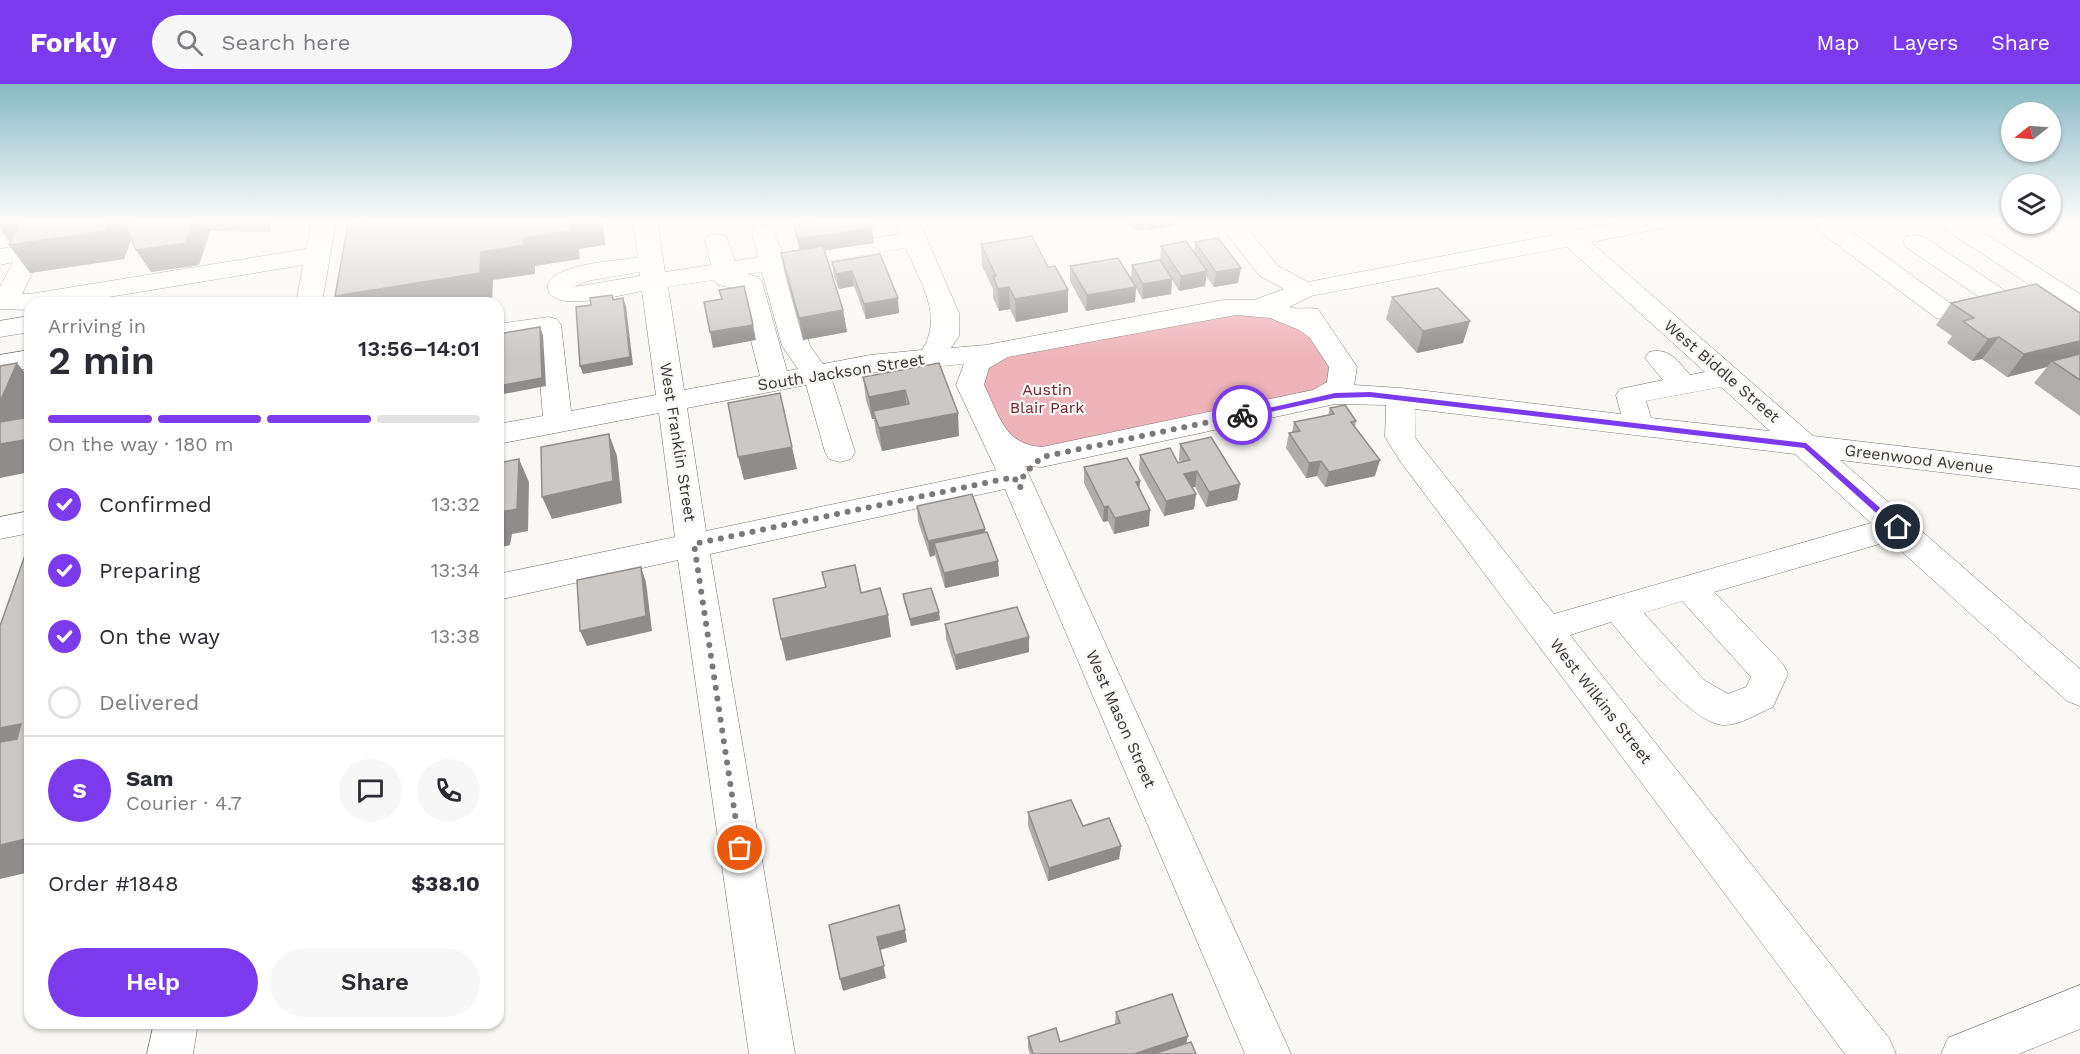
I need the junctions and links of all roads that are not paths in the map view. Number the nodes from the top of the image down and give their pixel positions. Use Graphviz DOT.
graph roads {
  1 [pos="23,266"];
  2 [pos="306,266"];
  3 [pos="310,266"];
  4 [pos="316,266"];
  5 [pos="652,266"];
  6 [pos="724,266"];
  7 [pos="750,266"];
  8 [pos="772,266"];
  9 [pos="926,266"];
  10 [pos="1264,266"];
  11 [pos="1406,266"];
  12 [pos="1603,266"];
  13 [pos="1883,266"];
  14 [pos="1951,266"];
  15 [pos="2019,266"];
  16 [pos="124,267"];
  17 [pos="725,270"];
  18 [pos="653,272"];
  19 [pos="2054,289"];
  20 [pos="1304,290"];
  21 [pos="7,295"];
  22 [pos="69,297"];
  23 [pos="176,297"];
  24 [pos="310,297"];
  25 [pos="24,300"];
  26 [pos="2001,300"];
  27 [pos="2080,306"];
  28 [pos="1256,307"];
  29 [pos="24,325"];
  30 [pos="548,325"];
  31 [pos="0,329"];
  32 [pos="504,331"];
  33 [pos="1320,332"];
  34 [pos="1004,350"];
  35 [pos="932,357"];
  36 [pos="1659,358"];
  37 [pos="1340,359"];
  38 [pos="24,360"];
  39 [pos="0,364"];
  40 [pos="816,375"];
  41 [pos="1728,376"];
  42 [pos="776,383"];
  43 [pos="24,385"];
  44 [pos="970,385"];
  45 [pos="1684,385"];
  46 [pos="0,389"];
  47 [pos="1401,397"];
  48 [pos="1320,399"];
  49 [pos="672,402"];
  50 [pos="558,423"];
  51 [pos="1639,426"];
  52 [pos="504,433"];
  53 [pos="996,441"];
  54 [pos="1806,446"];
  55 [pos="840,452"];
  56 [pos="1042,457"];
  57 [pos="2080,478"];
  58 [pos="1017,483"];
  59 [pos="24,523"];
  60 [pos="1898,527"];
  61 [pos="0,528"];
  62 [pos="694,544"];
  63 [pos="504,586"];
  64 [pos="1689,587"];
  65 [pos="1618,607"];
  66 [pos="1546,630"];
  67 [pos="2080,691"];
  68 [pos="2080,1007"];
  69 [pos="175,1029"];
  70 [pos="170,1054"];
  71 [pos="772,1054"];
  72 [pos="1268,1054"];
  73 [pos="1873,1054"];
  74 [pos="1964,1054"];
  1 -- 21 [label="street"];
  2 -- 22 [label="street"];
  3 -- 23 [label="street"];
  4 -- 24 [label="street"];
  5 -- 18 [label="street, West Franklin Street"];
  6 -- 17 [label="street"];
  7 -- 17 [label="street"];
  8 -- 40 [label="street"];
  9 -- 35 [label="street"];
  10 -- 20 [label="street"];
  11 -- 20 [label="street, South Jackson Street"];
  12 -- 41 [label="street, West Biddle Street"];
  13 -- 26 [label="street"];
  14 -- 26 [label="street"];
  15 -- 19 [label="street"];
  16 -- 21 [label="street"];
  17 -- 18 [label="street"];
  17 -- 42 [label="street"];
  18 -- 30 [label="street"];
  18 -- 49 [label="street, West Franklin Street"];
  19 -- 26 [label="street"];
  19 -- 27 [label="street"];
  20 -- 28 [label="street, South Jackson Street"];
  20 -- 33 [label="street"];
  21 -- 25 [label="street"];
  28 -- 33 [label="street, South Jackson Street"];
  28 -- 34 [label="street, South Jackson Street"];
  29 -- 31 [label="street"];
  30 -- 32 [label="street"];
  30 -- 50 [label="street"];
  33 -- 37 [label="street"];
  34 -- 35 [label="street, South Jackson Street"];
  34 -- 44 [label="street"];
  35 -- 40 [label="street, South Jackson Street"];
  35 -- 44 [label="street, West Mason Street"];
  36 -- 45 [label="street"];
  37 -- 47 [label="street"];
  37 -- 48 [label="street"];
  38 -- 39 [label="street"];
  40 -- 42 [label="street, South Jackson Street"];
  40 -- 55 [label="street"];
  41 -- 45 [label="street"];
  41 -- 54 [label="street, West Biddle Street"];
  42 -- 49 [label="street, South Jackson Street"];
  43 -- 46 [label="street"];
  44 -- 53 [label="street, West Mason Street"];
  45 -- 51 [label="street"];
  47 -- 48 [label="street"];
  47 -- 51 [label="street, Greenwood Avenue"];
  47 -- 66 [label="street, West Wilkins Street"];
  48 -- 56 [label="street"];
  49 -- 50 [label="street, South Jackson Street"];
  49 -- 62 [label="street, West Franklin Street"];
  50 -- 52 [label="street, South Jackson Street"];
  51 -- 54 [label="street, Greenwood Avenue"];
  53 -- 56 [label="street"];
  53 -- 58 [label="street, West Mason Street"];
  54 -- 57 [label="street, Greenwood Avenue"];
  54 -- 60 [label="street, West Biddle Street"];
  56 -- 58 [label="street"];
  58 -- 62 [label="street"];
  58 -- 72 [label="street, West Mason Street"];
  59 -- 61 [label="street"];
  60 -- 64 [label="street"];
  60 -- 67 [label="street, West Biddle Street"];
  62 -- 63 [label="street"];
  62 -- 71 [label="street, West Franklin Street"];
  64 -- 65 [label="street"];
  64 -- 65 [label="street"];
  65 -- 66 [label="street"];
  66 -- 73 [label="street, West Wilkins Street"];
  68 -- 74 [label="street"];
  69 -- 70 [label="street"];
}
